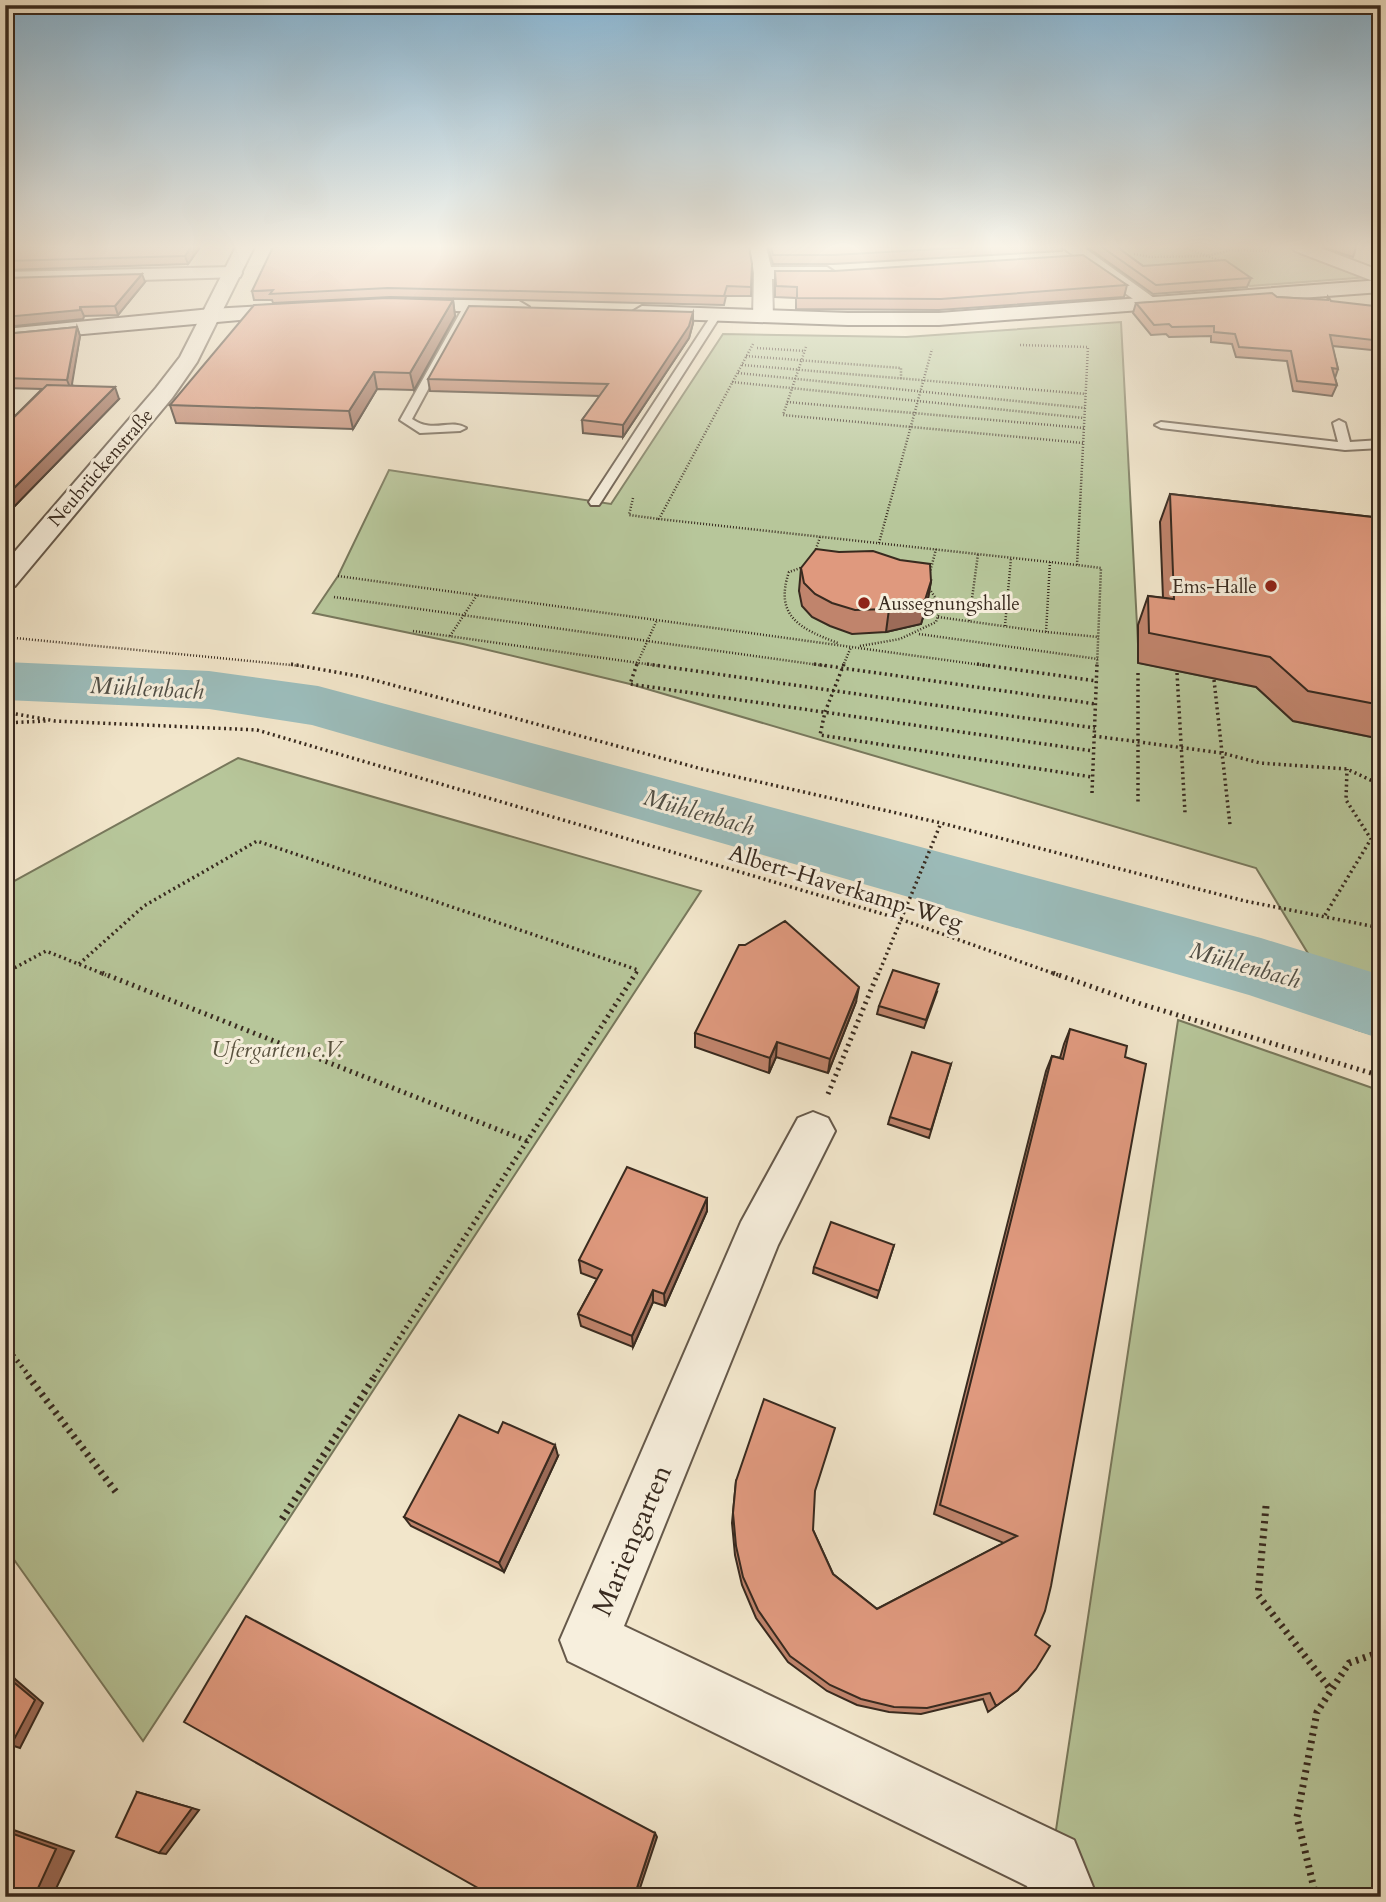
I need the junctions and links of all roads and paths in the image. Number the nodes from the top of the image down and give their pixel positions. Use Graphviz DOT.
graph roads {
  1 [pos="201,336"];
  2 [pos="452,336"];
  3 [pos="703,336"];
  4 [pos="756,338"];
  5 [pos="809,340"];
  6 [pos="935,342"];
  7 [pos="1009,344"];
  8 [pos="751,348"];
  9 [pos="805,351"];
  10 [pos="746,356"];
  11 [pos="802,361"];
  12 [pos="742,365"];
  13 [pos="799,370"];
  14 [pos="737,373"];
  15 [pos="794,379"];
  16 [pos="901,379"];
  17 [pos="925,380"];
  18 [pos="732,382"];
  19 [pos="791,389"];
  20 [pos="921,392"];
  21 [pos="1086,394"];
  22 [pos="787,402"];
  23 [pos="917,402"];
  24 [pos="1085,408"];
  25 [pos="915,412"];
  26 [pos="1084,418"];
  27 [pos="1339,423"];
  28 [pos="1161,425"];
  29 [pos="460,428"];
  30 [pos="911,428"];
  31 [pos="1084,428"];
  32 [pos="1083,443"];
  33 [pos="1381,444"];
  34 [pos="1345,446"];
  35 [pos="603,489"];
  36 [pos="595,502"];
  37 [pos="659,519"];
  38 [pos="820,537"];
  39 [pos="879,543"];
  40 [pos="936,550"];
  41 [pos="978,554"];
  42 [pos="1011,558"];
  43 [pos="1050,562"];
  44 [pos="1077,565"];
  45 [pos="338,576"];
  46 [pos="5,580"];
  47 [pos="477,595"];
  48 [pos="334,597"];
  49 [pos="464,615"];
  50 [pos="938,617"];
  51 [pos="657,620"];
  52 [pos="969,621"];
  53 [pos="1005,626"];
  54 [pos="413,631"];
  55 [pos="1046,632"];
  56 [pos="917,634"];
  57 [pos="450,636"];
  58 [pos="5,637"];
  59 [pos="1099,637"];
  60 [pos="646,641"];
  61 [pos="851,647"];
  62 [pos="1098,659"];
  63 [pos="636,663"];
  64 [pos="844,669"];
  65 [pos="1138,673"];
  66 [pos="1177,673"];
  67 [pos="1214,680"];
  68 [pos="1097,681"];
  69 [pos="835,691"];
  70 [pos="1096,704"];
  71 [pos="5,712"];
  72 [pos="825,712"];
  73 [pos="55,720"];
  74 [pos="5,723"];
  75 [pos="1095,728"];
  76 [pos="1094,736"];
  77 [pos="1139,742"];
  78 [pos="1181,748"];
  79 [pos="1093,751"];
  80 [pos="1222,753"];
  81 [pos="1347,769"];
  82 [pos="1093,777"];
  83 [pos="1381,785"];
  84 [pos="1092,793"];
  85 [pos="1138,804"];
  86 [pos="1185,813"];
  87 [pos="941,823"];
  88 [pos="1230,825"];
  89 [pos="1325,915"];
  90 [pos="900,919"];
  91 [pos="1381,928"];
  92 [pos="79,964"];
  93 [pos="5,973"];
  94 [pos="1381,1076"];
  95 [pos="813,1131"];
  96 [pos="527,1141"];
  97 [pos="5,1345"];
  98 [pos="116,1492"];
  99 [pos="1266,1506"];
  100 [pos="282,1519"];
  101 [pos="1381,1652"];
  102 [pos="1331,1690"];
  103 [pos="1063,1897"];
  104 [pos="1316,1897"];
  1 -- 46 [label="street, Neubrückenstraße"];
  2 -- 29 [label="lane"];
  3 -- 35 [label="lane"];
  4 -- 8 [label="path"];
  5 -- 9 [label="path"];
  6 -- 17 [label="path"];
  7 -- 21 [label="path"];
  8 -- 9 [label="path"];
  8 -- 10 [label="path"];
  9 -- 11 [label="path"];
  10 -- 11 [label="path"];
  10 -- 12 [label="path"];
  11 -- 13 [label="path"];
  11 -- 16 [label="path"];
  12 -- 13 [label="path"];
  12 -- 14 [label="path"];
  13 -- 15 [label="path"];
  13 -- 16 [label="path"];
  14 -- 15 [label="path"];
  14 -- 18 [label="path"];
  15 -- 19 [label="path"];
  15 -- 20 [label="path"];
  16 -- 17 [label="path"];
  17 -- 20 [label="path"];
  17 -- 21 [label="path"];
  18 -- 19 [label="path"];
  18 -- 37 [label="path"];
  19 -- 22 [label="path"];
  19 -- 23 [label="path"];
  20 -- 23 [label="path"];
  20 -- 24 [label="path"];
  21 -- 24 [label="path"];
  22 -- 25 [label="path"];
  22 -- 30 [label="path"];
  23 -- 25 [label="path"];
  23 -- 26 [label="path"];
  24 -- 26 [label="path"];
  25 -- 30 [label="path"];
  25 -- 31 [label="path"];
  26 -- 31 [label="path"];
  27 -- 34 [label="lane"];
  28 -- 34 [label="lane"];
  30 -- 32 [label="path"];
  30 -- 39 [label="path"];
  31 -- 32 [label="path"];
  32 -- 44 [label="path"];
  33 -- 34 [label="lane"];
  35 -- 36 [label="lane"];
  35 -- 37 [label="path"];
  37 -- 38 [label="path"];
  38 -- 39 [label="path"];
  38 -- 61 [label="path"];
  39 -- 40 [label="path"];
  40 -- 41 [label="path"];
  40 -- 50 [label="path"];
  41 -- 42 [label="path"];
  41 -- 52 [label="path"];
  42 -- 43 [label="path"];
  42 -- 53 [label="path"];
  43 -- 44 [label="path"];
  43 -- 55 [label="path"];
  44 -- 59 [label="path"];
  45 -- 47 [label="path"];
  47 -- 49 [label="path"];
  47 -- 51 [label="path"];
  48 -- 49 [label="path"];
  49 -- 57 [label="path"];
  49 -- 60 [label="path"];
  50 -- 52 [label="path"];
  50 -- 56 [label="path"];
  51 -- 60 [label="path"];
  51 -- 61 [label="path"];
  52 -- 53 [label="path"];
  53 -- 55 [label="path"];
  54 -- 57 [label="path"];
  55 -- 59 [label="path"];
  56 -- 61 [label="path"];
  56 -- 62 [label="path"];
  57 -- 63 [label="path"];
  58 -- 87 [label="path"];
  59 -- 62 [label="path"];
  60 -- 63 [label="path"];
  60 -- 64 [label="path"];
  61 -- 64 [label="path"];
  61 -- 68 [label="path"];
  62 -- 68 [label="path"];
  63 -- 69 [label="path"];
  63 -- 72 [label="path"];
  64 -- 69 [label="path"];
  64 -- 70 [label="path"];
  65 -- 77 [label="path"];
  66 -- 78 [label="path"];
  67 -- 80 [label="path"];
  68 -- 70 [label="path"];
  69 -- 72 [label="path"];
  69 -- 75 [label="path"];
  70 -- 75 [label="path"];
  71 -- 73 [label="path, Albert-Haverkamp-Weg"];
  72 -- 79 [label="path"];
  72 -- 82 [label="path"];
  73 -- 74 [label="path"];
  73 -- 90 [label="path, Albert-Haverkamp-Weg"];
  75 -- 76 [label="path"];
  76 -- 77 [label="path"];
  76 -- 79 [label="path"];
  77 -- 78 [label="path"];
  77 -- 85 [label="path"];
  78 -- 80 [label="path"];
  78 -- 86 [label="path"];
  79 -- 82 [label="path"];
  80 -- 81 [label="path"];
  80 -- 88 [label="path"];
  81 -- 83 [label="path"];
  81 -- 89 [label="path"];
  82 -- 84 [label="path"];
  87 -- 89 [label="path"];
  87 -- 90 [label="path"];
  89 -- 91 [label="path"];
  90 -- 94 [label="path, Albert-Haverkamp-Weg"];
  90 -- 95 [label="path"];
  92 -- 93 [label="path"];
  92 -- 96 [label="path"];
  92 -- 96 [label="path"];
  95 -- 103 [label="street, Mariengarten"];
  96 -- 100 [label="path"];
  97 -- 98 [label="path"];
  99 -- 102 [label="path"];
  101 -- 102 [label="path"];
  102 -- 104 [label="path"];
}
